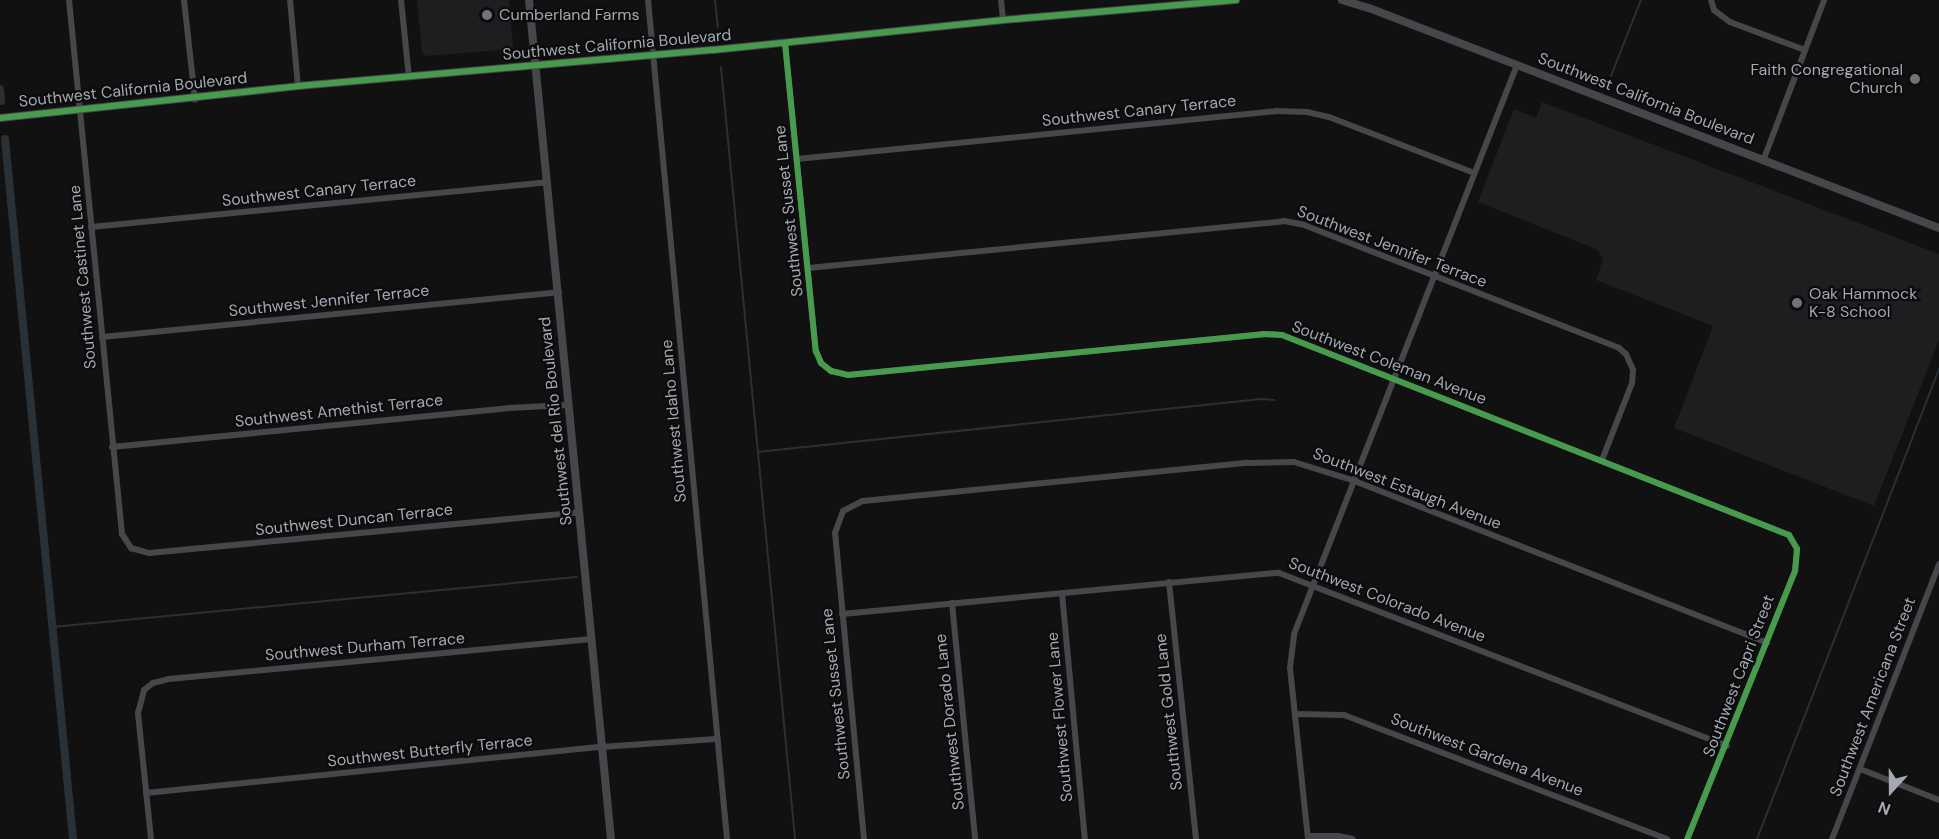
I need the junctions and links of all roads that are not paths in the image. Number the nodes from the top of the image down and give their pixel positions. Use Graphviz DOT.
graph roads {
  1 [pos="69,0"];
  2 [pos="184,0"];
  3 [pos="290,0"];
  4 [pos="401,0"];
  5 [pos="529,0"];
  6 [pos="648,0"];
  7 [pos="1001,0"];
  8 [pos="1236,0"];
  9 [pos="1342,0"];
  10 [pos="1710,0"];
  11 [pos="1824,0"];
  12 [pos="1003,20"];
  13 [pos="785,43"];
  14 [pos="1805,50"];
  15 [pos="654,55"];
  16 [pos="1517,65"];
  17 [pos="536,66"];
  18 [pos="409,77"];
  19 [pos="298,86"];
  20 [pos="195,99"];
  21 [pos="80,110"];
  22 [pos="0,118"];
  23 [pos="797,159"];
  24 [pos="1762,161"];
  25 [pos="1474,173"];
  26 [pos="548,182"];
  27 [pos="91,227"];
  28 [pos="1939,228"];
  29 [pos="808,268"];
  30 [pos="1434,276"];
  31 [pos="559,292"];
  32 [pos="102,337"];
  33 [pos="831,370"];
  34 [pos="1394,379"];
  35 [pos="568,405"];
  36 [pos="112,447"];
  37 [pos="1602,460"];
  38 [pos="1352,480"];
  39 [pos="843,511"];
  40 [pos="580,512"];
  41 [pos="1776,528"];
  42 [pos="131,548"];
  43 [pos="1939,564"];
  44 [pos="1169,582"];
  45 [pos="1313,584"];
  46 [pos="1062,593"];
  47 [pos="952,603"];
  48 [pos="842,614"];
  49 [pos="591,639"];
  50 [pos="1767,643"];
  51 [pos="1295,714"];
  52 [pos="717,739"];
  53 [pos="1727,746"];
  54 [pos="601,747"];
  55 [pos="1860,769"];
  56 [pos="146,793"];
  57 [pos="1939,800"];
  58 [pos="1308,838"];
  59 [pos="151,839"];
  60 [pos="611,839"];
  61 [pos="727,839"];
  62 [pos="864,839"];
  63 [pos="975,839"];
  64 [pos="1085,839"];
  65 [pos="1196,839"];
  66 [pos="1353,839"];
  67 [pos="1667,839"];
  68 [pos="1688,839"];
  69 [pos="1832,839"];
  1 -- 21 [label="street, Southwest Castinet Lane"];
  2 -- 20 [label="street"];
  3 -- 19 [label="street"];
  4 -- 18 [label="street"];
  5 -- 17 [label="street, Southwest del Rio Boulevard"];
  6 -- 15 [label="street, Southwest Idaho Lane"];
  7 -- 12 [label="street"];
  8 -- 12 [label="street, Southwest California Boulevard"];
  9 -- 16 [label="street, Southwest California Boulevard"];
  10 -- 14 [label="street"];
  11 -- 14 [label="street"];
  12 -- 13 [label="street, Southwest California Boulevard"];
  13 -- 15 [label="street, Southwest California Boulevard"];
  13 -- 23 [label="street, Southwest Susset Lane"];
  14 -- 24 [label="street"];
  15 -- 17 [label="street, Southwest California Boulevard"];
  15 -- 52 [label="street, Southwest Idaho Lane"];
  16 -- 24 [label="street, Southwest California Boulevard"];
  16 -- 25 [label="street"];
  17 -- 18 [label="street, Southwest California Boulevard"];
  17 -- 26 [label="street, Southwest del Rio Boulevard"];
  18 -- 19 [label="street, Southwest California Boulevard"];
  19 -- 20 [label="street, Southwest California Boulevard"];
  20 -- 21 [label="street, Southwest California Boulevard"];
  21 -- 22 [label="street, Southwest California Boulevard"];
  21 -- 27 [label="street, Southwest Castinet Lane"];
  23 -- 25 [label="street, Southwest Canary Terrace"];
  23 -- 29 [label="street, Southwest Susset Lane"];
  24 -- 28 [label="street, Southwest California Boulevard"];
  25 -- 30 [label="street"];
  26 -- 27 [label="street, Southwest Canary Terrace"];
  26 -- 31 [label="street, Southwest del Rio Boulevard"];
  27 -- 32 [label="street, Southwest Castinet Lane"];
  29 -- 30 [label="street, Southwest Jennifer Terrace"];
  29 -- 33 [label="street, Southwest Susset Lane"];
  30 -- 34 [label="street"];
  30 -- 37 [label="street, Southwest Jennifer Terrace"];
  31 -- 32 [label="street, Southwest Jennifer Terrace"];
  31 -- 35 [label="street, Southwest del Rio Boulevard"];
  32 -- 36 [label="street, Southwest Castinet Lane"];
  33 -- 34 [label="street, Southwest Coleman Avenue"];
  34 -- 37 [label="street, Southwest Coleman Avenue"];
  34 -- 38 [label="street"];
  35 -- 36 [label="street, Southwest Amethist Terrace"];
  35 -- 40 [label="street, Southwest del Rio Boulevard"];
  36 -- 42 [label="street, Southwest Castinet Lane"];
  37 -- 41 [label="street, Southwest Coleman Avenue"];
  38 -- 39 [label="street, Southwest Estaugh Avenue"];
  38 -- 45 [label="street"];
  38 -- 50 [label="street, Southwest Estaugh Avenue"];
  39 -- 48 [label="street, Southwest Susset Lane"];
  40 -- 42 [label="street, Southwest Duncan Terrace"];
  40 -- 49 [label="street, Southwest del Rio Boulevard"];
  41 -- 50 [label="street, Southwest Capri Street"];
  43 -- 55 [label="street, Southwest Americana Street"];
  44 -- 45 [label="street, Southwest Colorado Avenue"];
  44 -- 46 [label="street, Southwest Colorado Avenue"];
  44 -- 65 [label="street, Southwest Gold Lane"];
  45 -- 51 [label="street"];
  45 -- 53 [label="street, Southwest Colorado Avenue"];
  46 -- 47 [label="street, Southwest Colorado Avenue"];
  46 -- 64 [label="street, Southwest Flower Lane"];
  47 -- 48 [label="street, Southwest Colorado Avenue"];
  47 -- 63 [label="street, Southwest Dorado Lane"];
  48 -- 62 [label="street, Southwest Susset Lane"];
  49 -- 54 [label="street, Southwest del Rio Boulevard"];
  49 -- 56 [label="street, Southwest Durham Terrace"];
  50 -- 53 [label="street, Southwest Capri Street"];
  51 -- 58 [label="street"];
  51 -- 67 [label="street, Southwest Gardena Avenue"];
  52 -- 54 [label="street, Southwest Butterfly Terrace"];
  52 -- 61 [label="street, Southwest Idaho Lane"];
  53 -- 68 [label="street, Southwest Capri Street"];
  54 -- 56 [label="street, Southwest Butterfly Terrace"];
  54 -- 60 [label="street, Southwest del Rio Boulevard"];
  55 -- 57 [label="street"];
  55 -- 69 [label="street, Southwest Americana Street"];
  56 -- 59 [label="street"];
  58 -- 66 [label="street"];
}
